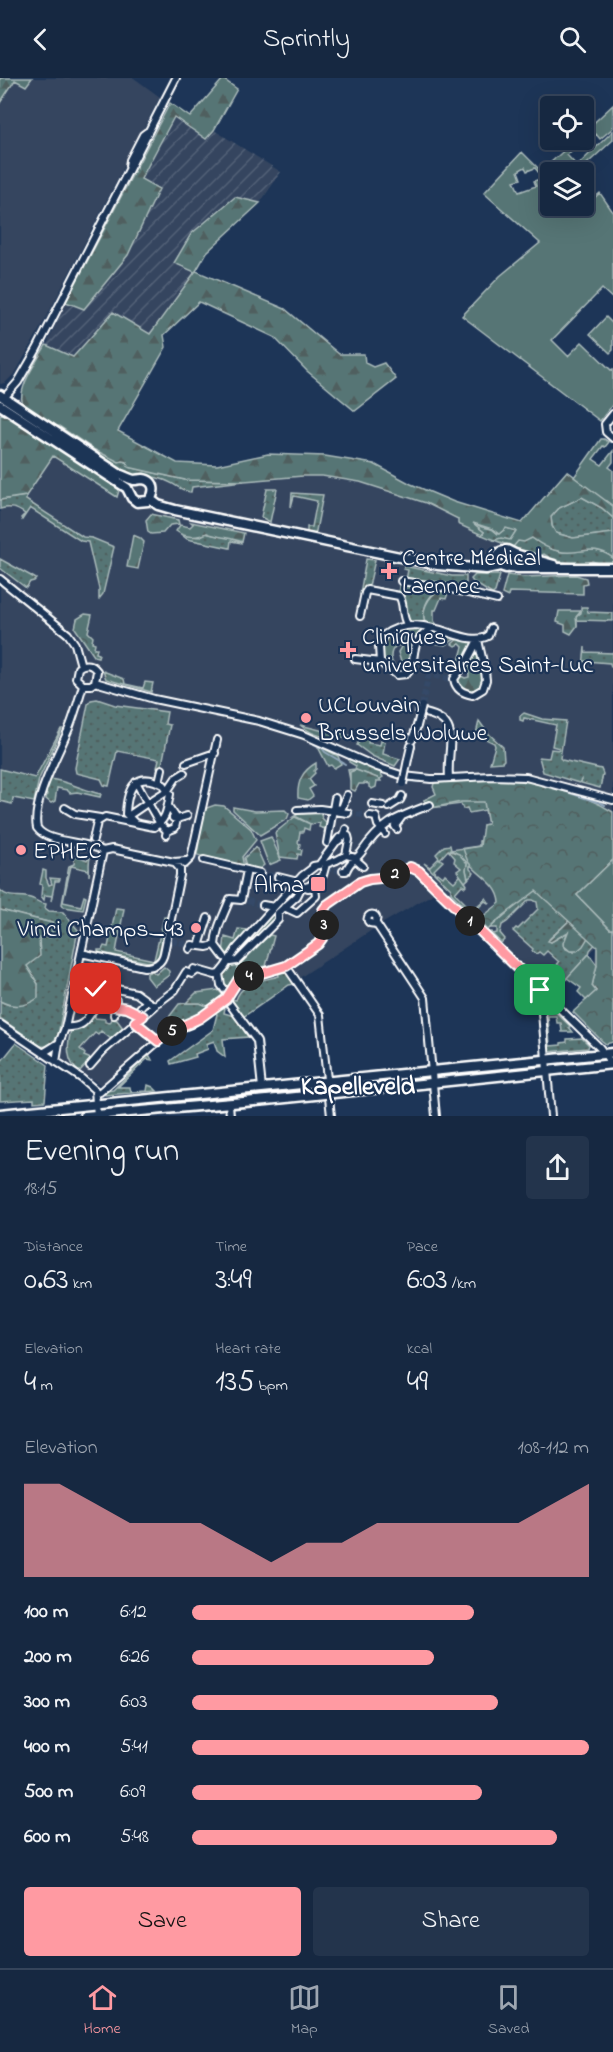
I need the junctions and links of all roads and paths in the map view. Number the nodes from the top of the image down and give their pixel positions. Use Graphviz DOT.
graph roads {
  1 [pos="176,78"];
  2 [pos="1,399"];
  3 [pos="613,414"];
  4 [pos="613,438"];
  5 [pos="136,481"];
  6 [pos="130,492"];
  7 [pos="150,499"];
  8 [pos="514,554"];
  9 [pos="499,562"];
  10 [pos="512,567"];
  11 [pos="563,567"];
  12 [pos="613,568"];
  13 [pos="0,579"];
  14 [pos="401,582"];
  15 [pos="497,600"];
  16 [pos="360,616"];
  17 [pos="406,624"];
  18 [pos="432,628"];
  19 [pos="491,628"];
  20 [pos="478,640"];
  21 [pos="355,659"];
  22 [pos="380,662"];
  23 [pos="81,666"];
  24 [pos="95,682"];
  25 [pos="83,686"];
  26 [pos="217,740"];
  27 [pos="215,753"];
  28 [pos="201,758"];
  29 [pos="186,763"];
  30 [pos="200,766"];
  31 [pos="162,769"];
  32 [pos="184,773"];
  33 [pos="449,778"];
  34 [pos="136,782"];
  35 [pos="159,782"];
  36 [pos="403,784"];
  37 [pos="168,790"];
  38 [pos="347,795"];
  39 [pos="333,798"];
  40 [pos="399,800"];
  41 [pos="613,800"];
  42 [pos="148,803"];
  43 [pos="372,804"];
  44 [pos="430,805"];
  45 [pos="168,806"];
  46 [pos="65,808"];
  47 [pos="297,810"];
  48 [pos="332,811"];
  49 [pos="403,813"];
  50 [pos="345,814"];
  51 [pos="127,815"];
  52 [pos="187,816"];
  53 [pos="370,816"];
  54 [pos="165,817"];
  55 [pos="100,818"];
  56 [pos="116,819"];
  57 [pos="177,819"];
  58 [pos="134,822"];
  59 [pos="336,822"];
  60 [pos="159,824"];
  61 [pos="397,829"];
  62 [pos="385,834"];
  63 [pos="93,840"];
  64 [pos="327,843"];
  65 [pos="103,851"];
  66 [pos="345,855"];
  67 [pos="190,859"];
  68 [pos="360,859"];
  69 [pos="204,860"];
  70 [pos="174,862"];
  71 [pos="247,870"];
  72 [pos="343,871"];
  73 [pos="180,873"];
  74 [pos="260,873"];
  75 [pos="312,875"];
  76 [pos="278,877"];
  77 [pos="297,896"];
  78 [pos="263,905"];
  79 [pos="304,907"];
  80 [pos="280,908"];
  81 [pos="208,918"];
  82 [pos="375,922"];
  83 [pos="215,945"];
  84 [pos="190,946"];
  85 [pos="199,946"];
  86 [pos="81,953"];
  87 [pos="228,960"];
  88 [pos="286,966"];
  89 [pos="219,974"];
  90 [pos="540,990"];
  91 [pos="117,997"];
  92 [pos="227,997"];
  93 [pos="147,1001"];
  94 [pos="157,1004"];
  95 [pos="96,1006"];
  96 [pos="114,1015"];
  97 [pos="143,1016"];
  98 [pos="135,1022"];
  99 [pos="0,1024"];
  100 [pos="66,1027"];
  101 [pos="158,1041"];
  102 [pos="59,1043"];
  103 [pos="43,1053"];
  104 [pos="609,1053"];
  105 [pos="546,1061"];
  106 [pos="56,1062"];
  107 [pos="613,1065"];
  108 [pos="90,1066"];
  109 [pos="433,1072"];
  110 [pos="547,1072"];
  111 [pos="328,1082"];
  112 [pos="434,1083"];
  113 [pos="262,1088"];
  114 [pos="96,1093"];
  115 [pos="329,1094"];
  116 [pos="96,1104"];
  117 [pos="229,1104"];
  118 [pos="0,1114"];
  119 [pos="85,1116"];
  120 [pos="97,1116"];
  121 [pos="230,1116"];
  122 [pos="332,1116"];
  123 [pos="436,1116"];
  124 [pos="551,1116"];
  1 -- 2 [label="street"];
  2 -- 5 [label="main road"];
  2 -- 6 [label="main road"];
  3 -- 4 [label="street"];
  5 -- 6 [label="main road"];
  5 -- 7 [label="main road"];
  6 -- 7 [label="main road"];
  7 -- 9 [label="main road"];
  8 -- 9 [label="main road"];
  8 -- 10 [label="main road"];
  8 -- 11 [label="main road"];
  9 -- 10 [label="main road"];
  10 -- 11 [label="main road"];
  11 -- 12 [label="main road"];
  13 -- 23 [label="street"];
  14 -- 15 [label="street"];
  16 -- 17 [label="street"];
  17 -- 18 [label="street"];
  17 -- 22 [label="street"];
  18 -- 20 [label="street"];
  18 -- 22 [label="street"];
  19 -- 20 [label="street"];
  20 -- 20 [label="street"];
  21 -- 22 [label="street"];
  23 -- 24 [label="street"];
  23 -- 25 [label="street"];
  24 -- 25 [label="street"];
  24 -- 33 [label="street"];
  25 -- 65 [label="street"];
  26 -- 27 [label="street"];
  27 -- 28 [label="street"];
  27 -- 67 [label="street"];
  28 -- 29 [label="street"];
  28 -- 30 [label="street"];
  31 -- 35 [label="street"];
  32 -- 37 [label="street"];
  33 -- 36 [label="street, bridge"];
  33 -- 41 [label="street"];
  34 -- 35 [label="street"];
  34 -- 42 [label="street"];
  34 -- 51 [label="street"];
  35 -- 37 [label="street"];
  37 -- 42 [label="street"];
  37 -- 45 [label="street"];
  38 -- 48 [label="street"];
  39 -- 48 [label="street"];
  40 -- 43 [label="street"];
  42 -- 51 [label="street"];
  42 -- 60 [label="street"];
  44 -- 49 [label="street"];
  45 -- 54 [label="street"];
  45 -- 57 [label="street"];
  46 -- 55 [label="street"];
  47 -- 48 [label="street"];
  48 -- 50 [label="street"];
  48 -- 59 [label="street"];
  48 -- 64 [label="street"];
  49 -- 61 [label="street"];
  49 -- 68 [label="street"];
  51 -- 56 [label="street"];
  51 -- 58 [label="street"];
  52 -- 57 [label="street"];
  53 -- 62 [label="street"];
  54 -- 57 [label="street"];
  54 -- 60 [label="street"];
  55 -- 56 [label="street"];
  55 -- 63 [label="street"];
  56 -- 58 [label="street"];
  57 -- 60 [label="street"];
  58 -- 60 [label="street"];
  65 -- 70 [label="street"];
  65 -- 86 [label="street"];
  66 -- 68 [label="street"];
  66 -- 75 [label="street"];
  66 -- 75 [label="street"];
  67 -- 70 [label="street"];
  67 -- 73 [label="street"];
  68 -- 72 [label="street"];
  69 -- 71 [label="street"];
  70 -- 73 [label="street"];
  71 -- 74 [label="street"];
  71 -- 83 [label="street"];
  73 -- 86 [label="street"];
  75 -- 76 [label="street"];
  75 -- 77 [label="street"];
  75 -- 79 [label="street"];
  75 -- 80 [label="street"];
  77 -- 79 [label="street"];
  77 -- 80 [label="street"];
  78 -- 80 [label="street"];
  79 -- 80 [label="street"];
  80 -- 87 [label="street"];
  80 -- 87 [label="street"];
  81 -- 85 [label="street"];
  82 -- 109 [label="street"];
  83 -- 85 [label="street"];
  83 -- 87 [label="street"];
  84 -- 85 [label="street"];
  86 -- 100 [label="street"];
  87 -- 89 [label="street"];
  88 -- 90 [label="street"];
  88 -- 92 [label="street"];
  88 -- 111 [label="street"];
  89 -- 92 [label="street"];
  89 -- 94 [label="street"];
  90 -- 104 [label="street"];
  90 -- 105 [label="street"];
  91 -- 93 [label="street"];
  91 -- 95 [label="street"];
  91 -- 95 [label="street"];
  91 -- 96 [label="street"];
  91 -- 97 [label="street"];
  92 -- 101 [label="street"];
  92 -- 113 [label="street"];
  93 -- 94 [label="street"];
  93 -- 97 [label="street"];
  94 -- 97 [label="street"];
  95 -- 100 [label="street"];
  97 -- 98 [label="street"];
  98 -- 101 [label="street"];
  98 -- 108 [label="street"];
  99 -- 103 [label="street"];
  100 -- 102 [label="street"];
  101 -- 114 [label="street"];
  102 -- 103 [label="street"];
  102 -- 106 [label="street"];
  103 -- 106 [label="street"];
  104 -- 105 [label="main road"];
  104 -- 107 [label="street"];
  105 -- 109 [label="main road"];
  105 -- 110 [label="street"];
  106 -- 114 [label="street"];
  107 -- 110 [label="main road"];
  109 -- 111 [label="main road"];
  109 -- 112 [label="street"];
  110 -- 112 [label="main road"];
  110 -- 124 [label="street"];
  111 -- 113 [label="main road"];
  111 -- 115 [label="street"];
  112 -- 115 [label="main road"];
  112 -- 123 [label="street"];
  113 -- 116 [label="main road"];
  114 -- 116 [label="street"];
  115 -- 117 [label="main road"];
  115 -- 122 [label="street"];
  116 -- 118 [label="main road"];
  116 -- 120 [label="street"];
  117 -- 120 [label="main road"];
  117 -- 121 [label="street"];
  119 -- 120 [label="main road"];
}
